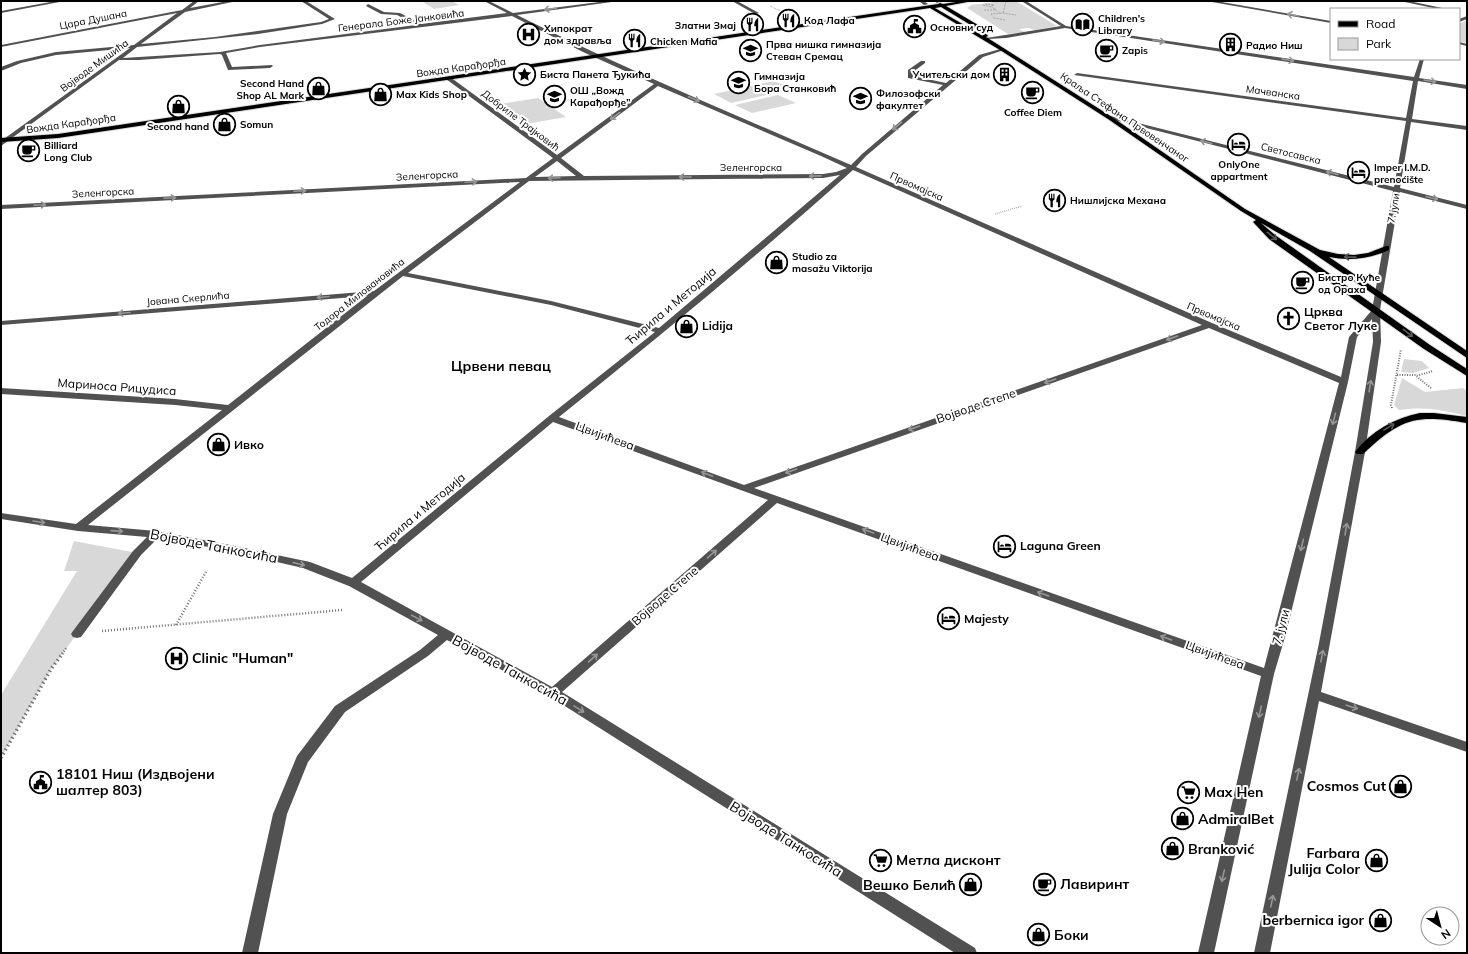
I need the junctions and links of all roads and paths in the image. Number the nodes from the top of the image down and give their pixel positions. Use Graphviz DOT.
graph roads {
  1 [pos="63,1"];
  2 [pos="197,1"];
  3 [pos="235,1"];
  4 [pos="303,1"];
  5 [pos="486,1"];
  6 [pos="617,1"];
  7 [pos="734,1"];
  8 [pos="936,1"];
  9 [pos="971,1"];
  10 [pos="1006,1"];
  11 [pos="1208,1"];
  12 [pos="1402,1"];
  13 [pos="924,2"];
  14 [pos="1025,2"];
  15 [pos="943,3"];
  16 [pos="767,4"];
  17 [pos="368,5"];
  18 [pos="989,6"];
  19 [pos="930,7"];
  20 [pos="1440,8"];
  21 [pos="184,11"];
  22 [pos="1,12"];
  23 [pos="757,13"];
  24 [pos="1000,13"];
  25 [pos="1004,13"];
  26 [pos="511,14"];
  27 [pos="786,14"];
  28 [pos="1019,16"];
  29 [pos="1007,20"];
  30 [pos="1330,22"];
  31 [pos="421,26"];
  32 [pos="786,27"];
  33 [pos="1065,27"];
  34 [pos="988,38"];
  35 [pos="994,44"];
  36 [pos="1,46"];
  37 [pos="136,46"];
  38 [pos="1002,49"];
  39 [pos="220,53"];
  40 [pos="595,56"];
  41 [pos="118,59"];
  42 [pos="1422,60"];
  43 [pos="923,62"];
  44 [pos="270,66"];
  45 [pos="1,69"];
  46 [pos="1077,75"];
  47 [pos="448,78"];
  48 [pos="1416,79"];
  49 [pos="658,84"];
  50 [pos="946,84"];
  51 [pos="1467,87"];
  52 [pos="1110,118"];
  53 [pos="1409,120"];
  54 [pos="138,123"];
  55 [pos="1467,128"];
  56 [pos="1,133"];
  57 [pos="15,133"];
  58 [pos="3,141"];
  59 [pos="557,159"];
  60 [pos="852,168"];
  61 [pos="582,177"];
  62 [pos="526,180"];
  63 [pos="1397,190"];
  64 [pos="1022,206"];
  65 [pos="1,207"];
  66 [pos="1467,207"];
  67 [pos="1243,210"];
  68 [pos="994,214"];
  69 [pos="1386,248"];
  70 [pos="1313,250"];
  71 [pos="403,274"];
  72 [pos="376,293"];
  73 [pos="1380,296"];
  74 [pos="1376,310"];
  75 [pos="1,323"];
  76 [pos="1209,325"];
  77 [pos="661,331"];
  78 [pos="1404,348"];
  79 [pos="1467,355"];
  80 [pos="1438,370"];
  81 [pos="1397,372"];
  82 [pos="1467,373"];
  83 [pos="1402,374"];
  84 [pos="1410,375"];
  85 [pos="1417,375"];
  86 [pos="1397,376"];
  87 [pos="1419,379"];
  88 [pos="1344,382"];
  89 [pos="1431,388"];
  90 [pos="1,391"];
  91 [pos="232,408"];
  92 [pos="1396,411"];
  93 [pos="552,418"];
  94 [pos="1467,420"];
  95 [pos="1360,452"];
  96 [pos="744,488"];
  97 [pos="776,499"];
  98 [pos="1,516"];
  99 [pos="78,528"];
  100 [pos="156,534"];
  101 [pos="207,570"];
  102 [pos="353,583"];
  103 [pos="342,610"];
  104 [pos="176,625"];
  105 [pos="77,634"];
  106 [pos="447,634"];
  107 [pos="1268,674"];
  108 [pos="554,693"];
  109 [pos="1315,695"];
  110 [pos="1467,747"];
  111 [pos="1,758"];
  112 [pos="250,953"];
  113 [pos="969,953"];
  114 [pos="1206,953"];
  115 [pos="1262,953"];
  1 -- 22 [label="street"];
  2 -- 21 [label="street, Војводе Мишића"];
  3 -- 21 [label="street, Цара Душана"];
  4 -- 37 [label="street"];
  5 -- 26 [label="street, Првомајска"];
  6 -- 26 [label="street, Генерала Боже Јанковића, one-way"];
  7 -- 23 [label="street"];
  8 -- 13 [label="main road, Вожда Карађорђа"];
  8 -- 15 [label="main road, Краља Стефана Првовенчаног"];
  9 -- 15 [label="main road, Вожда Карађорђа"];
  10 -- 25 [label="path"];
  30 -- 11 [label="street, one-way"];
  12 -- 20 [label="street"];
  13 -- 19 [label="main road, Краља Стефана Првовенчаног"];
  13 -- 32 [label="main road, Вожда Карађорђа"];
  14 -- 33 [label="street"];
  15 -- 19 [label="main road, Вожда Карађорђа"];
  15 -- 34 [label="main road, Краља Стефана Првовенчаног"];
  16 -- 27 [label="path"];
  17 -- 31 [label="street"];
  18 -- 24 [label="path"];
  19 -- 32 [label="main road, Вожда Карађорђа"];
  19 -- 35 [label="main road, Краља Стефана Првовенчаног"];
  21 -- 36 [label="street, Цара Душана"];
  21 -- 37 [label="street, Војводе Мишића"];
  24 -- 25 [label="path"];
  24 -- 29 [label="path"];
  25 -- 28 [label="path"];
  26 -- 31 [label="street, Генерала Боже Јанковића"];
  26 -- 40 [label="street, Првомајска"];
  31 -- 39 [label="street, Генерала Боже Јанковића"];
  32 -- 40 [label="main road, Вожда Карађорђа"];
  33 -- 34 [label="street"];
  33 -- 48 [label="street, one-way"];
  34 -- 35 [label="main road, Краља Стефана Првовенчаног"];
  35 -- 38 [label="main road, Краља Стефана Првовенчаног"];
  37 -- 41 [label="street, Војводе Мишића"];
  37 -- 45 [label="street"];
  38 -- 50 [label="street, Ћирила и Методија"];
  38 -- 52 [label="main road, Краља Стефана Првовенчаног"];
  39 -- 41 [label="street, Генерала Боже Јанковића"];
  39 -- 44 [label="street"];
  40 -- 47 [label="main road, Вожда Карађорђа"];
  40 -- 49 [label="street, Првомајска"];
  41 -- 57 [label="street, Војводе Мишића"];
  42 -- 48 [label="street, 7. јули"];
  43 -- 50 [label="street"];
  46 -- 53 [label="street, Мачванска"];
  47 -- 54 [label="main road, Вожда Карађорђа"];
  47 -- 59 [label="street, Добриле Трајковић"];
  48 -- 51 [label="street, one-way"];
  48 -- 53 [label="street, 7. јули"];
  49 -- 59 [label="street, Тодора Миловановића, one-way"];
  49 -- 60 [label="street, Првомајска, one-way"];
  50 -- 60 [label="street, Ћирила и Методија, one-way"];
  63 -- 52 [label="street, Светосавска, one-way"];
  52 -- 67 [label="main road, Краља Стефана Првовенчаног"];
  53 -- 55 [label="street, Мачванска"];
  53 -- 63 [label="street, 7. јули"];
  54 -- 57 [label="main road, Вожда Карађорђа"];
  54 -- 58 [label="main road, Вожда Карађорђа"];
  56 -- 57 [label="main road, Вожда Карађорђа"];
  57 -- 58 [label="street, Војводе Мишића"];
  59 -- 61 [label="street, Добриле Трајковић"];
  59 -- 62 [label="street, Тодора Миловановића"];
  60 -- 61 [label="street, Зеленгорска, one-way"];
  60 -- 76 [label="street, Првомајска"];
  60 -- 77 [label="street, Ћирила и Методија"];
  61 -- 62 [label="street, Зеленгорска, one-way"];
  65 -- 62 [label="street, Зеленгорска, one-way"];
  62 -- 71 [label="street, Тодора Миловановића"];
  63 -- 66 [label="street, Светосавска, one-way"];
  63 -- 69 [label="street, 7. јули"];
  64 -- 68 [label="path"];
  67 -- 70 [label="main road, Краља Стефана Првовенчаног"];
  67 -- 74 [label="main road, Краља Стефана Првовенчаног, one-way"];
  69 -- 70 [label="main road, one-way"];
  69 -- 73 [label="street, 7. јули"];
  70 -- 73 [label="main road, Краља Стефана Првовенчаног"];
  71 -- 72 [label="street, Тодора Миловановића"];
  71 -- 77 [label="street"];
  72 -- 75 [label="street, Јована Скерлића, one-way"];
  72 -- 91 [label="street, Тодора Миловановића"];
  73 -- 74 [label="street, 7. јули"];
  73 -- 79 [label="main road, Краља Стефана Првовенчаног"];
  74 -- 82 [label="main road, Краља Стефана Првовенчаног, one-way"];
  74 -- 88 [label="street, 7. јули"];
  95 -- 74 [label="street, 7. јули, one-way"];
  76 -- 88 [label="street, Првомајска"];
  76 -- 96 [label="street, Војводе Степе, one-way"];
  77 -- 93 [label="street, Ћирила и Методија"];
  78 -- 81 [label="path"];
  80 -- 85 [label="path"];
  81 -- 83 [label="path"];
  81 -- 86 [label="path"];
  83 -- 84 [label="path"];
  83 -- 86 [label="path"];
  84 -- 85 [label="path"];
  84 -- 87 [label="path"];
  85 -- 87 [label="path"];
  86 -- 92 [label="path"];
  87 -- 89 [label="path"];
  88 -- 107 [label="street, 7. јули, one-way"];
  90 -- 91 [label="street, Мариноса Рицудиса"];
  91 -- 99 [label="street, Тодора Миловановића"];
  96 -- 93 [label="street, Цвијићева, one-way"];
  93 -- 102 [label="street, Ћирила и Методија"];
  95 -- 94 [label="main road, one-way"];
  109 -- 95 [label="street, 7. јули, one-way"];
  96 -- 97 [label="street, Цвијићева"];
  107 -- 97 [label="street, Цвијићева, one-way"];
  108 -- 97 [label="street, Војводе Степе, one-way"];
  98 -- 99 [label="street, Војводе Танкосића, one-way"];
  99 -- 100 [label="street, Војводе Танкосића, one-way"];
  100 -- 102 [label="street, Војводе Танкосића, one-way"];
  100 -- 105 [label="street"];
  101 -- 104 [label="path"];
  102 -- 106 [label="street, Војводе Танкосића, one-way"];
  103 -- 104 [label="path"];
  104 -- 105 [label="path"];
  105 -- 111 [label="path"];
  106 -- 108 [label="street, Војводе Танкосића"];
  106 -- 112 [label="street"];
  107 -- 114 [label="street, 7. јули, one-way"];
  108 -- 113 [label="street, Војводе Танкосића, one-way"];
  109 -- 110 [label="street, one-way"];
  115 -- 109 [label="street, 7. јули, one-way"];
}
